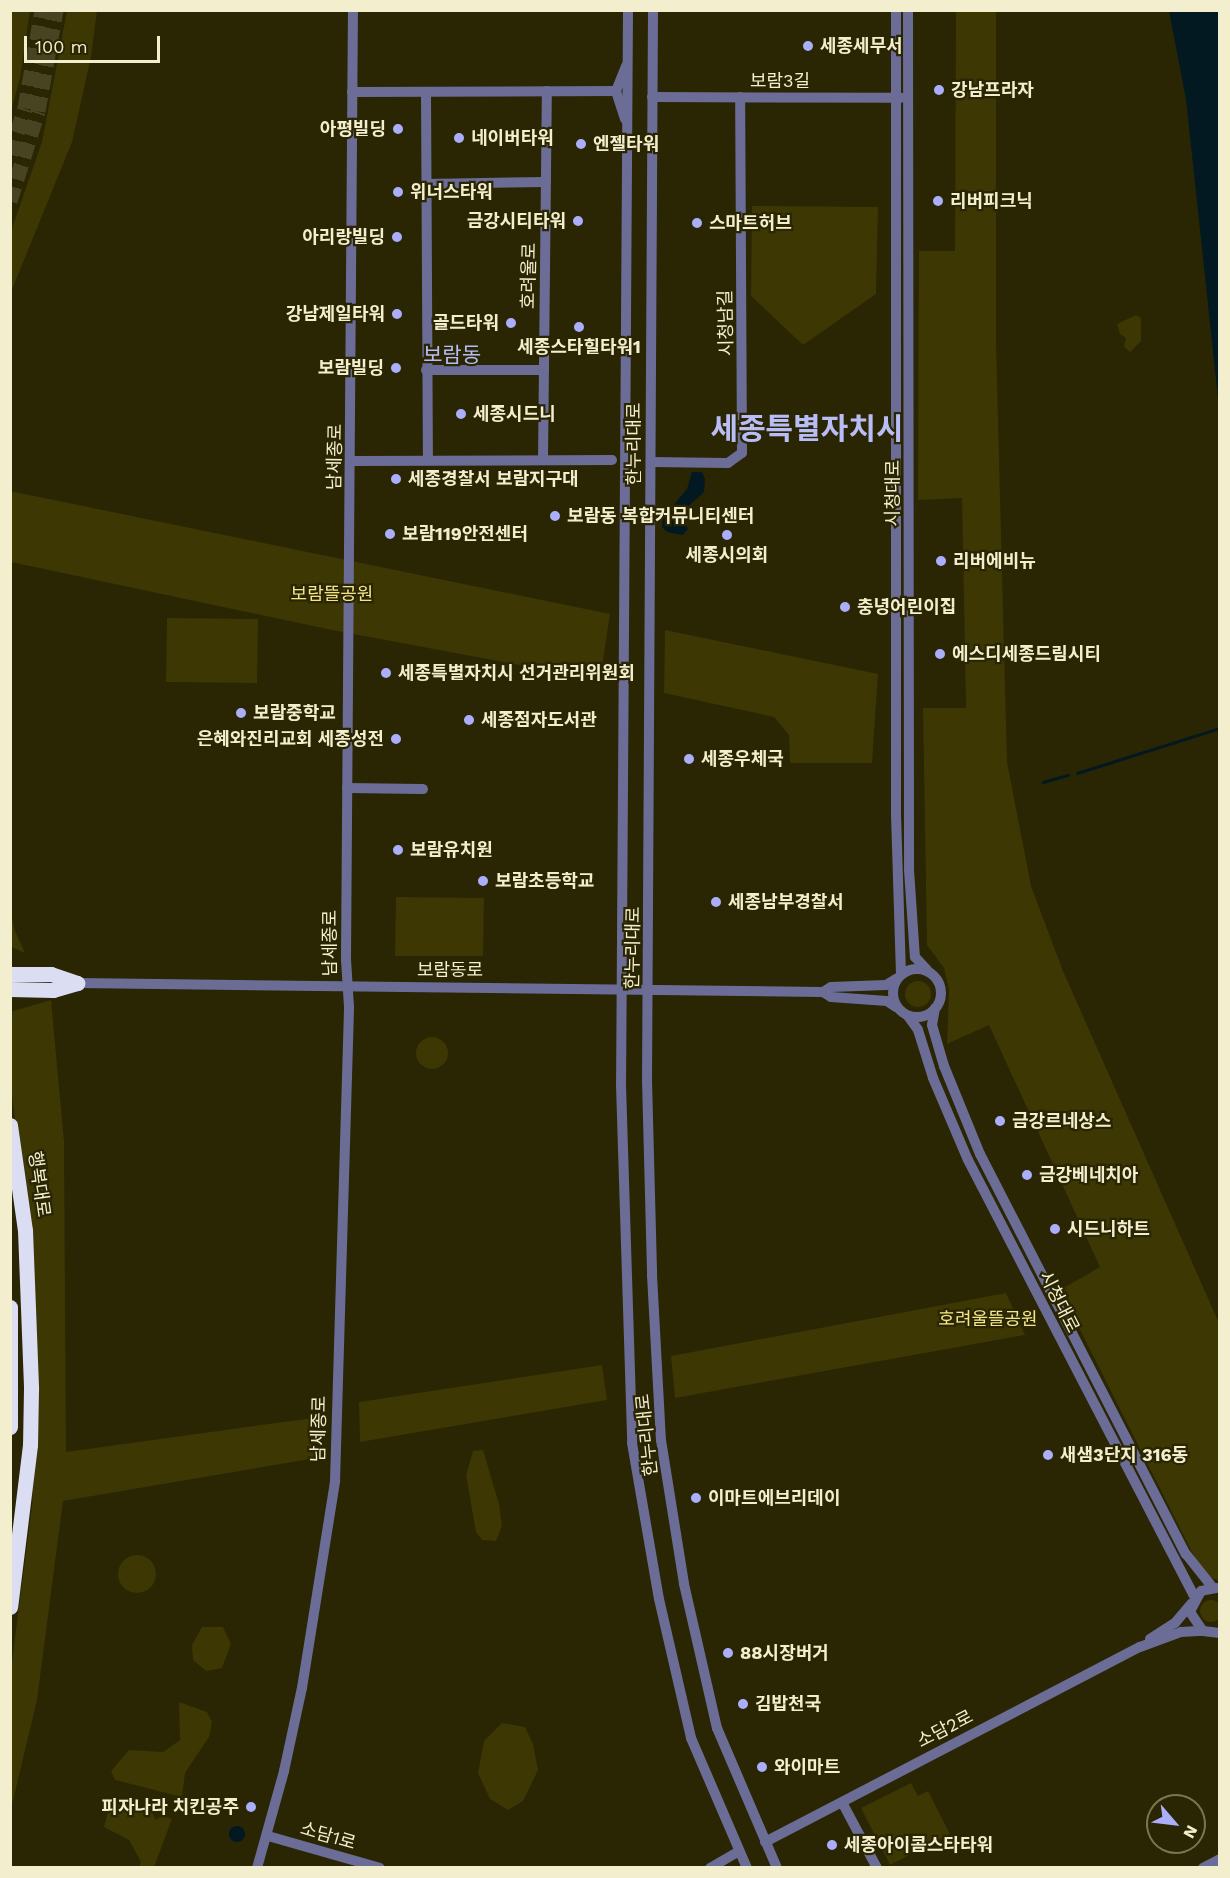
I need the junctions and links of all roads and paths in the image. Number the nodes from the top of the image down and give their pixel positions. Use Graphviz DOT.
graph roads {
  1 [pos="353,10"];
  2 [pos="628,10"];
  3 [pos="653,10"];
  4 [pos="896,10"];
  5 [pos="908,10"];
  6 [pos="628,57"];
  7 [pos="547,91"];
  8 [pos="616,91"];
  9 [pos="352,92"];
  10 [pos="426,92"];
  11 [pos="652,97"];
  12 [pos="740,98"];
  13 [pos="901,98"];
  14 [pos="628,129"];
  15 [pos="546,182"];
  16 [pos="427,184"];
  17 [pos="426,370"];
  18 [pos="544,370"];
  19 [pos="622,437"];
  20 [pos="352,460"];
  21 [pos="428,460"];
  22 [pos="543,460"];
  23 [pos="612,460"];
  24 [pos="651,462"];
  25 [pos="624,482"];
  26 [pos="347,788"];
  27 [pos="423,789"];
  28 [pos="10,963"];
  29 [pos="927,970"];
  30 [pos="10,974"];
  31 [pos="899,976"];
  32 [pos="29,981"];
  33 [pos="77,983"];
  34 [pos="346,985"];
  35 [pos="623,988"];
  36 [pos="650,988"];
  37 [pos="10,989"];
  38 [pos="823,992"];
  39 [pos="10,1002"];
  40 [pos="897,1007"];
  41 [pos="935,1008"];
  42 [pos="908,1016"];
  43 [pos="10,1125"];
  44 [pos="10,1182"];
  45 [pos="10,1307"];
  46 [pos="10,1427"];
  47 [pos="20,1520"];
  48 [pos="1216,1588"];
  49 [pos="1193,1600"];
  50 [pos="10,1607"];
  51 [pos="1213,1634"];
  52 [pos="1140,1647"];
  53 [pos="843,1804"];
  54 [pos="268,1836"];
  55 [pos="765,1842"];
  56 [pos="738,1852"];
  57 [pos="1220,1859"];
  58 [pos="256,1868"];
  59 [pos="380,1868"];
  60 [pos="710,1868"];
  61 [pos="747,1868"];
  62 [pos="777,1868"];
  63 [pos="877,1868"];
  64 [pos="1203,1868"];
  1 -- 9 [label="street, 남세종로"];
  2 -- 6 [label="street, 한누리대로"];
  3 -- 11 [label="street, 한누리대로"];
  4 -- 13 [label="street, 시청대로"];
  5 -- 13 [label="street, 시청대로"];
  6 -- 8 [label="street"];
  6 -- 14 [label="street, 한누리대로"];
  7 -- 8 [label="street"];
  7 -- 10 [label="street"];
  7 -- 15 [label="street, 호려울로"];
  8 -- 14 [label="street"];
  9 -- 10 [label="street"];
  9 -- 20 [label="street, 남세종로"];
  10 -- 16 [label="street"];
  11 -- 12 [label="street, 보람3길"];
  11 -- 24 [label="street, 한누리대로"];
  12 -- 13 [label="street, 보람3길"];
  12 -- 24 [label="street, 시청남길"];
  13 -- 29 [label="street, 시청대로"];
  13 -- 31 [label="street, 시청대로"];
  14 -- 19 [label="street, 한누리대로"];
  15 -- 16 [label="street"];
  15 -- 18 [label="street, 호려울로"];
  16 -- 17 [label="street"];
  17 -- 18 [label="street"];
  17 -- 21 [label="street"];
  18 -- 22 [label="street, 호려울로"];
  19 -- 23 [label="street"];
  19 -- 25 [label="street, 한누리대로"];
  20 -- 21 [label="street"];
  20 -- 26 [label="street, 남세종로"];
  21 -- 22 [label="street"];
  22 -- 23 [label="street"];
  23 -- 25 [label="street"];
  24 -- 36 [label="street, 한누리대로"];
  25 -- 35 [label="street, 한누리대로"];
  26 -- 27 [label="street"];
  26 -- 34 [label="street, 남세종로"];
  28 -- 32 [label="highway"];
  29 -- 31 [label="street"];
  29 -- 41 [label="street"];
  30 -- 32 [label="highway"];
  31 -- 38 [label="street"];
  31 -- 40 [label="street"];
  32 -- 33 [label="highway"];
  32 -- 37 [label="highway"];
  32 -- 39 [label="highway"];
  33 -- 34 [label="street, 보람동로"];
  34 -- 35 [label="street, 보람동로"];
  34 -- 54 [label="street, 남세종로"];
  35 -- 36 [label="street, 보람동로"];
  35 -- 56 [label="street, 한누리대로"];
  36 -- 38 [label="street, 보람동로"];
  36 -- 55 [label="street, 한누리대로"];
  38 -- 40 [label="street"];
  40 -- 42 [label="street"];
  41 -- 42 [label="street"];
  41 -- 48 [label="street, 시청대로"];
  42 -- 49 [label="street, 시청대로"];
  43 -- 47 [label="highway, 행복대로"];
  44 -- 47 [label="highway"];
  45 -- 46 [label="highway"];
  47 -- 50 [label="highway, 행복대로"];
  48 -- 49 [label="street"];
  49 -- 51 [label="street, 시청대로"];
  49 -- 52 [label="street"];
  51 -- 52 [label="street"];
  52 -- 53 [label="street, 소담2로"];
  53 -- 55 [label="street, 소담2로"];
  53 -- 63 [label="street"];
  54 -- 58 [label="street, 남세종로"];
  54 -- 59 [label="street, 소담1로"];
  55 -- 62 [label="street, 한누리대로"];
  56 -- 60 [label="street"];
  56 -- 61 [label="street, 한누리대로"];
  57 -- 64 [label="street"];
}
